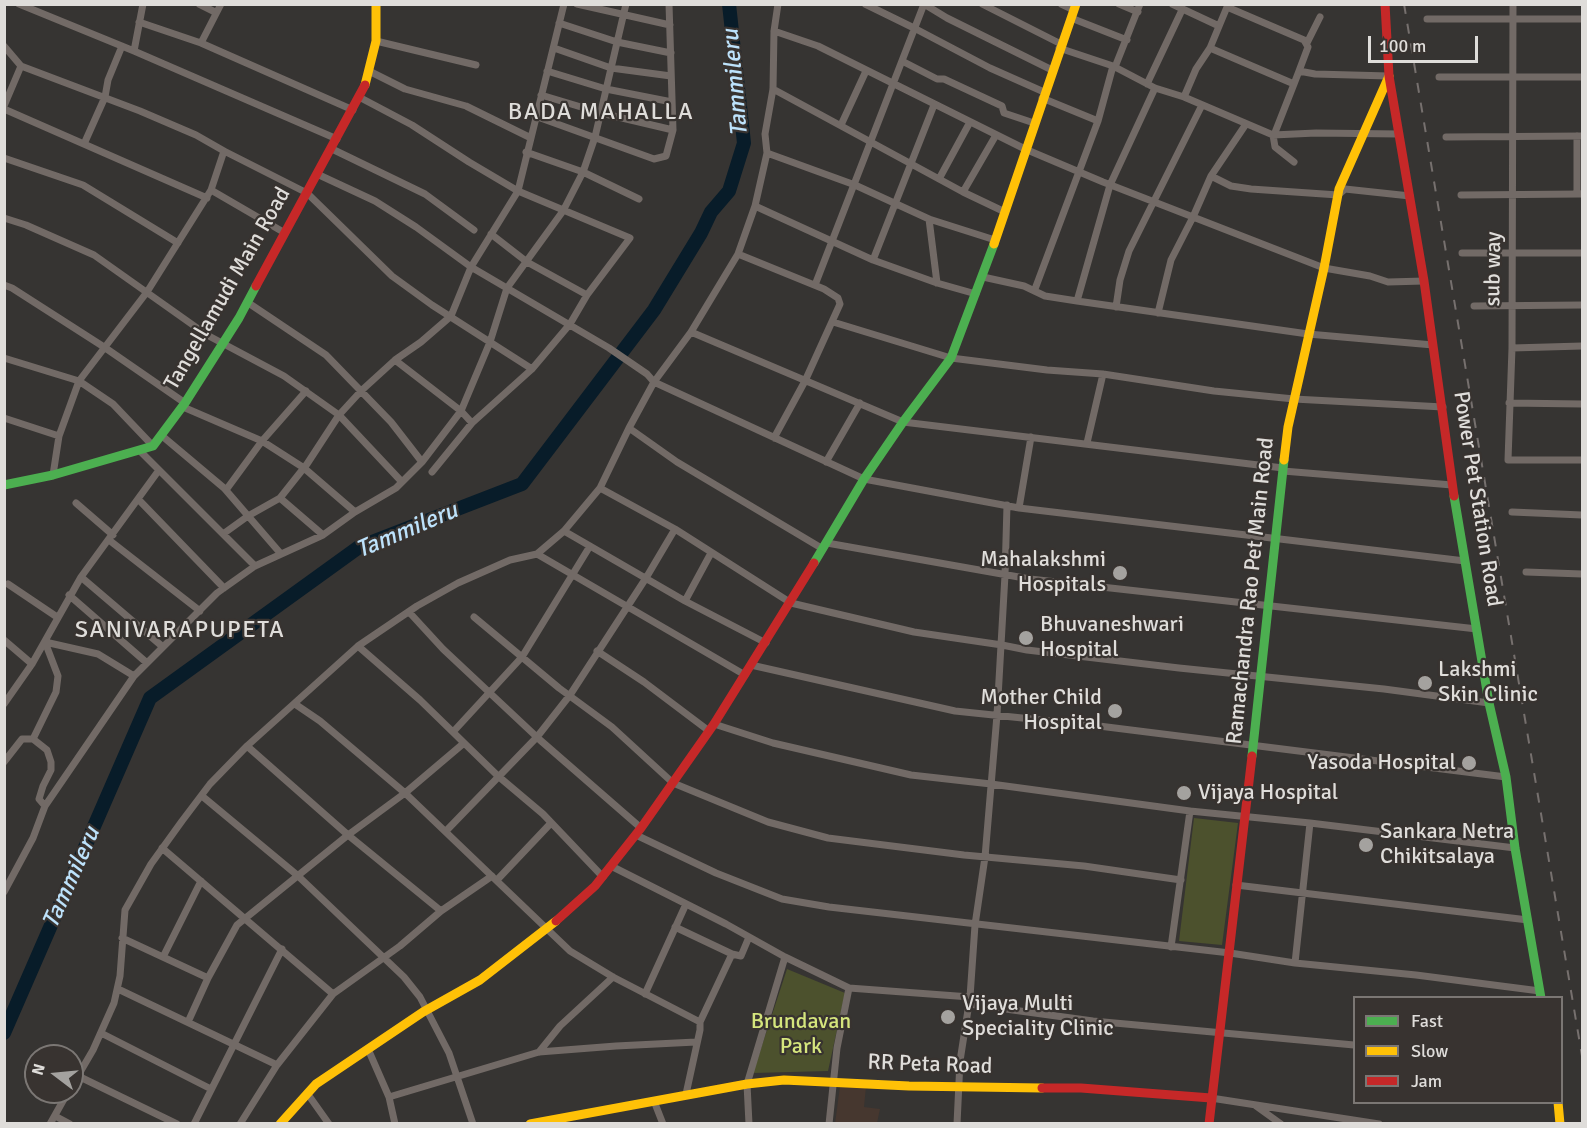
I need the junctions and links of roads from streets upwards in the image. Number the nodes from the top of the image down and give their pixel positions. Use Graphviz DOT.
graph roads {
  1 [pos="19,4"];
  2 [pos="198,4"];
  3 [pos="220,4"];
  4 [pos="376,4"];
  5 [pos="564,4"];
  6 [pos="578,4"];
  7 [pos="626,4"];
  8 [pos="669,4"];
  9 [pos="778,4"];
  10 [pos="865,4"];
  11 [pos="924,4"];
  12 [pos="982,4"];
  13 [pos="1061,4"];
  14 [pos="1119,4"];
  15 [pos="1172,4"];
  16 [pos="1385,4"];
  17 [pos="1513,4"];
  18 [pos="142,5"];
  19 [pos="1228,6"];
  20 [pos="1139,8"];
  21 [pos="1182,9"];
  22 [pos="1073,11"];
  23 [pos="215,12"];
  24 [pos="624,15"];
  25 [pos="1320,17"];
  26 [pos="1427,19"];
  27 [pos="1513,19"];
  28 [pos="1582,19"];
  29 [pos="139,22"];
  30 [pos="559,23"];
  31 [pos="670,25"];
  32 [pos="1220,26"];
  33 [pos="914,28"];
  34 [pos="774,31"];
  35 [pos="1127,40"];
  36 [pos="376,41"];
  37 [pos="617,42"];
  38 [pos="201,43"];
  39 [pos="1307,43"];
  40 [pos="4,46"];
  41 [pos="122,46"];
  42 [pos="1060,46"];
  43 [pos="554,48"];
  44 [pos="1210,48"];
  45 [pos="134,51"];
  46 [pos="671,53"];
  47 [pos="902,61"];
  48 [pos="476,65"];
  49 [pos="21,66"];
  50 [pos="1114,67"];
  51 [pos="611,68"];
  52 [pos="1052,70"];
  53 [pos="369,71"];
  54 [pos="547,71"];
  55 [pos="866,71"];
  56 [pos="1299,71"];
  57 [pos="671,76"];
  58 [pos="1389,76"];
  59 [pos="1511,76"];
  60 [pos="1582,76"];
  61 [pos="1439,78"];
  62 [pos="891,84"];
  63 [pos="1147,84"];
  64 [pos="1294,84"];
  65 [pos="1155,88"];
  66 [pos="606,89"];
  67 [pos="773,89"];
  68 [pos="540,95"];
  69 [pos="1043,95"];
  70 [pos="105,97"];
  71 [pos="359,97"];
  72 [pos="1184,97"];
  73 [pos="672,102"];
  74 [pos="934,105"];
  75 [pos="1202,105"];
  76 [pos="4,108"];
  77 [pos="353,110"];
  78 [pos="601,113"];
  79 [pos="535,116"];
  80 [pos="1098,121"];
  81 [pos="970,122"];
  82 [pos="1034,123"];
  83 [pos="841,124"];
  84 [pos="1246,124"];
  85 [pos="673,130"];
  86 [pos="1362,134"];
  87 [pos="1400,134"];
  88 [pos="996,135"];
  89 [pos="1273,135"];
  90 [pos="1513,136"];
  91 [pos="1580,136"];
  92 [pos="530,137"];
  93 [pos="595,137"];
  94 [pos="1446,137"];
  95 [pos="337,139"];
  96 [pos="872,141"];
  97 [pos="84,144"];
  98 [pos="332,149"];
  99 [pos="1025,149"];
  100 [pos="224,151"];
  101 [pos="526,152"];
  102 [pos="767,153"];
  103 [pos="4,158"];
  104 [pos="1294,162"];
  105 [pos="911,163"];
  106 [pos="584,172"];
  107 [pos="1079,172"];
  108 [pos="317,174"];
  109 [pos="1211,176"];
  110 [pos="939,179"];
  111 [pos="855,185"];
  112 [pos="1110,185"];
  113 [pos="211,190"];
  114 [pos="518,191"];
  115 [pos="963,192"];
  116 [pos="307,193"];
  117 [pos="1513,194"];
  118 [pos="1580,194"];
  119 [pos="1338,195"];
  120 [pos="1461,195"];
  121 [pos="1410,196"];
  122 [pos="207,198"];
  123 [pos="639,199"];
  124 [pos="896,202"];
  125 [pos="1155,202"];
  126 [pos="754,206"];
  127 [pos="563,211"];
  128 [pos="1005,212"];
  129 [pos="1193,217"];
  130 [pos="4,218"];
  131 [pos="929,219"];
  132 [pos="474,230"];
  133 [pos="285,233"];
  134 [pos="491,234"];
  135 [pos="995,240"];
  136 [pos="832,242"];
  137 [pos="178,243"];
  138 [pos="1511,252"];
  139 [pos="1462,253"];
  140 [pos="1582,253"];
  141 [pos="738,254"];
  142 [pos="873,260"];
  143 [pos="527,262"];
  144 [pos="471,267"];
  145 [pos="1324,268"];
  146 [pos="983,277"];
  147 [pos="1424,281"];
  148 [pos="937,283"];
  149 [pos="4,285"];
  150 [pos="814,285"];
  151 [pos="507,288"];
  152 [pos="1035,289"];
  153 [pos="147,292"];
  154 [pos="587,294"];
  155 [pos="976,294"];
  156 [pos="248,302"];
  157 [pos="1077,302"];
  158 [pos="1511,305"];
  159 [pos="1582,305"];
  160 [pos="1474,306"];
  161 [pos="1116,307"];
  162 [pos="1158,313"];
  163 [pos="451,316"];
  164 [pos="832,322"];
  165 [pos="570,324"];
  166 [pos="691,332"];
  167 [pos="1308,334"];
  168 [pos="490,342"];
  169 [pos="222,343"];
  170 [pos="1433,345"];
  171 [pos="1582,346"];
  172 [pos="104,347"];
  173 [pos="1512,348"];
  174 [pos="4,358"];
  175 [pos="951,358"];
  176 [pos="395,360"];
  177 [pos="532,369"];
  178 [pos="1103,374"];
  179 [pos="79,381"];
  180 [pos="805,381"];
  181 [pos="654,382"];
  182 [pos="306,391"];
  183 [pos="361,391"];
  184 [pos="1294,399"];
  185 [pos="860,403"];
  186 [pos="1509,403"];
  187 [pos="1582,404"];
  188 [pos="184,405"];
  189 [pos="1443,407"];
  190 [pos="461,411"];
  191 [pos="339,415"];
  192 [pos="4,418"];
  193 [pos="903,422"];
  194 [pos="472,423"];
  195 [pos="628,428"];
  196 [pos="161,435"];
  197 [pos="59,436"];
  198 [pos="1031,437"];
  199 [pos="774,438"];
  200 [pos="262,441"];
  201 [pos="1087,443"];
  202 [pos="153,446"];
  203 [pos="139,450"];
  204 [pos="1582,460"];
  205 [pos="422,462"];
  206 [pos="826,462"];
  207 [pos="304,468"];
  208 [pos="159,470"];
  209 [pos="1283,470"];
  210 [pos="432,472"];
  211 [pos="53,475"];
  212 [pos="864,479"];
  213 [pos="402,483"];
  214 [pos="4,485"];
  215 [pos="1452,485"];
  216 [pos="600,488"];
  217 [pos="226,490"];
  218 [pos="280,498"];
  219 [pos="138,499"];
  220 [pos="76,503"];
  221 [pos="1007,505"];
  222 [pos="1019,508"];
  223 [pos="355,512"];
  224 [pos="1512,512"];
  225 [pos="1582,515"];
  226 [pos="248,516"];
  227 [pos="675,529"];
  228 [pos="564,531"];
  229 [pos="222,534"];
  230 [pos="323,535"];
  231 [pos="111,538"];
  232 [pos="1276,538"];
  233 [pos="590,546"];
  234 [pos="825,546"];
  235 [pos="711,553"];
  236 [pos="280,554"];
  237 [pos="537,554"];
  238 [pos="1465,561"];
  239 [pos="255,566"];
  240 [pos="1526,572"];
  241 [pos="1582,574"];
  242 [pos="573,575"];
  243 [pos="1005,575"];
  244 [pos="81,577"];
  245 [pos="646,578"];
  246 [pos="8,584"];
  247 [pos="224,588"];
  248 [pos="69,595"];
  249 [pos="685,601"];
  250 [pos="791,603"];
  251 [pos="1269,606"];
  252 [pos="627,607"];
  253 [pos="200,611"];
  254 [pos="408,612"];
  255 [pos="57,616"];
  256 [pos="474,617"];
  257 [pos="1477,629"];
  258 [pos="4,640"];
  259 [pos="45,642"];
  260 [pos="766,643"];
  261 [pos="1002,645"];
  262 [pos="358,646"];
  263 [pos="163,647"];
  264 [pos="597,651"];
  265 [pos="522,657"];
  266 [pos="32,663"];
  267 [pos="147,663"];
  268 [pos="751,665"];
  269 [pos="745,675"];
  270 [pos="134,676"];
  271 [pos="1261,676"];
  272 [pos="490,692"];
  273 [pos="570,695"];
  274 [pos="6,699"];
  275 [pos="1490,703"];
  276 [pos="295,704"];
  277 [pos="997,715"];
  278 [pos="712,727"];
  279 [pos="453,732"];
  280 [pos="537,737"];
  281 [pos="33,739"];
  282 [pos="464,743"];
  283 [pos="247,746"];
  284 [pos="1254,746"];
  285 [pos="4,762"];
  286 [pos="498,776"];
  287 [pos="1506,777"];
  288 [pos="673,783"];
  289 [pos="991,784"];
  290 [pos="405,793"];
  291 [pos="202,796"];
  292 [pos="45,806"];
  293 [pos="1190,811"];
  294 [pos="1246,816"];
  295 [pos="551,823"];
  296 [pos="1310,823"];
  297 [pos="446,831"];
  298 [pos="638,832"];
  299 [pos="348,835"];
  300 [pos="162,848"];
  301 [pos="1515,848"];
  302 [pos="985,857"];
  303 [pos="611,866"];
  304 [pos="297,875"];
  305 [pos="603,876"];
  306 [pos="495,878"];
  307 [pos="1181,880"];
  308 [pos="201,881"];
  309 [pos="1236,885"];
  310 [pos="4,892"];
  311 [pos="1302,893"];
  312 [pos="686,904"];
  313 [pos="441,911"];
  314 [pos="244,917"];
  315 [pos="1528,920"];
  316 [pos="975,925"];
  317 [pos="675,927"];
  318 [pos="547,929"];
  319 [pos="750,937"];
  320 [pos="122,938"];
  321 [pos="1171,947"];
  322 [pos="282,949"];
  323 [pos="1230,953"];
  324 [pos="732,954"];
  325 [pos="383,956"];
  326 [pos="163,957"];
  327 [pos="785,957"];
  328 [pos="1295,963"];
  329 [pos="613,977"];
  330 [pos="208,978"];
  331 [pos="849,988"];
  332 [pos="118,989"];
  333 [pos="333,994"];
  334 [pos="645,994"];
  335 [pos="1541,994"];
  336 [pos="969,1001"];
  337 [pos="426,1011"];
  338 [pos="188,1022"];
  339 [pos="700,1022"];
  340 [pos="1221,1032"];
  341 [pos="101,1033"];
  342 [pos="696,1042"];
  343 [pos="233,1044"];
  344 [pos="1353,1045"];
  345 [pos="368,1049"];
  346 [pos="539,1052"];
  347 [pos="277,1065"];
  348 [pos="84,1066"];
  349 [pos="458,1076"];
  350 [pos="84,1079"];
  351 [pos="833,1082"];
  352 [pos="747,1084"];
  353 [pos="958,1086"];
  354 [pos="211,1089"];
  355 [pos="307,1093"];
  356 [pos="686,1094"];
  357 [pos="389,1097"];
  358 [pos="1211,1098"];
  359 [pos="654,1101"];
  360 [pos="62,1104"];
  361 [pos="1558,1104"];
  362 [pos="1256,1105"];
  363 [pos="55,1116"];
  364 [pos="50,1124"];
  365 [pos="70,1124"];
  366 [pos="177,1124"];
  367 [pos="194,1124"];
  368 [pos="240,1124"];
  369 [pos="280,1124"];
  370 [pos="329,1124"];
  371 [pos="395,1124"];
  372 [pos="473,1124"];
  373 [pos="530,1124"];
  374 [pos="663,1124"];
  375 [pos="750,1124"];
  376 [pos="829,1124"];
  377 [pos="957,1124"];
  378 [pos="1209,1124"];
  379 [pos="1281,1124"];
  380 [pos="1379,1124"];
  381 [pos="1560,1124"];
  1 -- 41 [label="street"];
  2 -- 23 [label="street"];
  3 -- 23 [label="street"];
  4 -- 36 [label="street, Tangellamudi Main Road"];
  5 -- 30 [label="street"];
  6 -- 24 [label="street"];
  7 -- 24 [label="street"];
  8 -- 31 [label="street"];
  9 -- 34 [label="street"];
  10 -- 33 [label="street"];
  11 -- 33 [label="street"];
  11 -- 52 [label="street"];
  12 -- 42 [label="street"];
  13 -- 22 [label="street"];
  14 -- 20 [label="street"];
  15 -- 21 [label="street"];
  16 -- 58 [label="street, Power Pet Station Road"];
  17 -- 27 [label="street, sub way"];
  18 -- 29 [label="street"];
  19 -- 32 [label="street"];
  19 -- 39 [label="street"];
  20 -- 35 [label="street"];
  21 -- 32 [label="street"];
  21 -- 63 [label="street"];
  22 -- 35 [label="street"];
  22 -- 42 [label="street"];
  23 -- 38 [label="street"];
  24 -- 31 [label="street"];
  24 -- 37 [label="street"];
  25 -- 39 [label="street"];
  26 -- 27 [label="street"];
  27 -- 28 [label="street"];
  27 -- 59 [label="street, sub way"];
  29 -- 38 [label="street"];
  29 -- 45 [label="street"];
  30 -- 37 [label="street"];
  30 -- 43 [label="street"];
  31 -- 46 [label="street"];
  32 -- 44 [label="street"];
  33 -- 47 [label="street"];
  33 -- 69 [label="street"];
  34 -- 55 [label="street"];
  34 -- 67 [label="street"];
  35 -- 50 [label="street"];
  36 -- 48 [label="street"];
  36 -- 53 [label="street, Tangellamudi Main Road"];
  37 -- 46 [label="street"];
  37 -- 51 [label="street"];
  38 -- 77 [label="street"];
  39 -- 56 [label="street"];
  40 -- 49 [label="street"];
  41 -- 45 [label="street"];
  41 -- 70 [label="street"];
  42 -- 50 [label="street"];
  42 -- 52 [label="street"];
  43 -- 51 [label="street"];
  43 -- 54 [label="street"];
  44 -- 64 [label="street"];
  44 -- 72 [label="street"];
  45 -- 95 [label="street"];
  46 -- 57 [label="street"];
  47 -- 62 [label="street"];
  47 -- 82 [label="street"];
  49 -- 70 [label="street"];
  49 -- 76 [label="street"];
  50 -- 63 [label="street"];
  50 -- 80 [label="street"];
  51 -- 57 [label="street"];
  51 -- 66 [label="street"];
  52 -- 69 [label="street"];
  53 -- 71 [label="street, Tangellamudi Main Road"];
  53 -- 92 [label="street"];
  54 -- 66 [label="street"];
  54 -- 68 [label="street"];
  55 -- 62 [label="street"];
  55 -- 83 [label="street"];
  56 -- 58 [label="street"];
  56 -- 64 [label="street"];
  57 -- 73 [label="street"];
  58 -- 86 [label="street, Ramachandra Rao Pet Main Road"];
  58 -- 87 [label="street, Power Pet Station Road"];
  59 -- 60 [label="street"];
  59 -- 61 [label="street"];
  59 -- 90 [label="street, sub way"];
  62 -- 74 [label="street"];
  62 -- 96 [label="street"];
  63 -- 65 [label="street"];
  64 -- 89 [label="street"];
  65 -- 72 [label="street"];
  65 -- 112 [label="street"];
  66 -- 73 [label="street"];
  66 -- 78 [label="street"];
  67 -- 83 [label="street"];
  67 -- 102 [label="street"];
  68 -- 78 [label="street"];
  68 -- 79 [label="street"];
  69 -- 80 [label="street"];
  69 -- 82 [label="street"];
  70 -- 97 [label="street"];
  70 -- 100 [label="street"];
  71 -- 77 [label="street, Tangellamudi Main Road"];
  71 -- 114 [label="street"];
  72 -- 75 [label="street"];
  73 -- 85 [label="street"];
  74 -- 81 [label="street"];
  74 -- 105 [label="street"];
  75 -- 84 [label="street"];
  75 -- 125 [label="street"];
  76 -- 97 [label="street"];
  77 -- 95 [label="street, Tangellamudi Main Road"];
  78 -- 85 [label="street"];
  78 -- 93 [label="street"];
  79 -- 92 [label="street"];
  79 -- 93 [label="street"];
  80 -- 107 [label="street"];
  81 -- 88 [label="street"];
  81 -- 110 [label="street"];
  82 -- 99 [label="street"];
  83 -- 96 [label="street"];
  84 -- 89 [label="street"];
  84 -- 109 [label="street"];
  85 -- 93 [label="street"];
  86 -- 87 [label="street"];
  86 -- 89 [label="street"];
  86 -- 119 [label="street, Ramachandra Rao Pet Main Road"];
  87 -- 121 [label="street, Power Pet Station Road"];
  88 -- 99 [label="street"];
  88 -- 115 [label="street"];
  89 -- 104 [label="street"];
  90 -- 91 [label="street"];
  90 -- 94 [label="street"];
  90 -- 117 [label="street, sub way"];
  91 -- 118 [label="street"];
  92 -- 101 [label="street"];
  93 -- 106 [label="street"];
  95 -- 98 [label="street, Tangellamudi Main Road"];
  96 -- 105 [label="street"];
  96 -- 111 [label="street"];
  97 -- 122 [label="street"];
  98 -- 108 [label="street, Tangellamudi Main Road"];
  98 -- 132 [label="street"];
  99 -- 107 [label="street"];
  99 -- 128 [label="street"];
  100 -- 113 [label="street"];
  100 -- 116 [label="street"];
  101 -- 106 [label="street"];
  101 -- 114 [label="street"];
  102 -- 111 [label="street"];
  102 -- 126 [label="street"];
  103 -- 137 [label="street"];
  105 -- 110 [label="street"];
  105 -- 124 [label="street"];
  106 -- 123 [label="street"];
  106 -- 127 [label="street"];
  107 -- 112 [label="street"];
  107 -- 152 [label="street"];
  108 -- 116 [label="street, Tangellamudi Main Road"];
  108 -- 144 [label="street"];
  109 -- 119 [label="street"];
  109 -- 129 [label="street"];
  110 -- 115 [label="street"];
  111 -- 124 [label="street"];
  111 -- 136 [label="street"];
  112 -- 125 [label="street"];
  112 -- 157 [label="street"];
  113 -- 122 [label="street"];
  113 -- 133 [label="street"];
  114 -- 127 [label="street"];
  114 -- 134 [label="street"];
  115 -- 128 [label="street"];
  116 -- 133 [label="street, Tangellamudi Main Road"];
  116 -- 163 [label="street"];
  117 -- 118 [label="street"];
  117 -- 120 [label="street"];
  117 -- 138 [label="street, sub way"];
  119 -- 121 [label="street"];
  119 -- 145 [label="street, Ramachandra Rao Pet Main Road"];
  121 -- 147 [label="street, Power Pet Station Road"];
  122 -- 137 [label="street"];
  124 -- 131 [label="street"];
  124 -- 142 [label="street"];
  125 -- 129 [label="street"];
  125 -- 161 [label="street"];
  126 -- 136 [label="street"];
  126 -- 141 [label="street"];
  127 -- 143 [label="street"];
  127 -- 154 [label="street"];
  128 -- 135 [label="street"];
  129 -- 145 [label="street"];
  129 -- 162 [label="street"];
  130 -- 153 [label="street"];
  131 -- 135 [label="street"];
  131 -- 148 [label="street"];
  133 -- 156 [label="street, Tangellamudi Main Road"];
  134 -- 143 [label="street"];
  134 -- 144 [label="street"];
  135 -- 146 [label="street"];
  136 -- 142 [label="street"];
  136 -- 150 [label="street"];
  137 -- 153 [label="street"];
  138 -- 139 [label="street"];
  138 -- 140 [label="street"];
  138 -- 158 [label="street, sub way"];
  141 -- 150 [label="street"];
  141 -- 166 [label="street"];
  142 -- 148 [label="street"];
  143 -- 151 [label="street"];
  143 -- 154 [label="street"];
  144 -- 151 [label="street"];
  144 -- 163 [label="street"];
  145 -- 147 [label="street"];
  145 -- 167 [label="street, Ramachandra Rao Pet Main Road"];
  146 -- 152 [label="street"];
  146 -- 155 [label="street"];
  147 -- 170 [label="street, Power Pet Station Road"];
  148 -- 155 [label="street"];
  149 -- 172 [label="street"];
  150 -- 164 [label="street"];
  151 -- 165 [label="street"];
  151 -- 168 [label="street"];
  152 -- 157 [label="street"];
  153 -- 169 [label="street"];
  153 -- 172 [label="street"];
  154 -- 165 [label="street"];
  155 -- 175 [label="street"];
  156 -- 169 [label="street, Tangellamudi Main Road"];
  156 -- 183 [label="street"];
  157 -- 161 [label="street"];
  158 -- 159 [label="street"];
  158 -- 160 [label="street"];
  158 -- 173 [label="street, sub way"];
  161 -- 162 [label="street"];
  162 -- 167 [label="street"];
  163 -- 168 [label="street"];
  163 -- 176 [label="street"];
  164 -- 175 [label="street"];
  164 -- 180 [label="street"];
  165 -- 177 [label="street"];
  165 -- 181 [label="street"];
  166 -- 180 [label="street"];
  166 -- 181 [label="street"];
  167 -- 170 [label="street"];
  167 -- 184 [label="street, Ramachandra Rao Pet Main Road"];
  168 -- 177 [label="street"];
  168 -- 190 [label="street"];
  169 -- 182 [label="street"];
  169 -- 188 [label="street, Tangellamudi Main Road"];
  170 -- 189 [label="street, Power Pet Station Road"];
  171 -- 173 [label="street"];
  172 -- 179 [label="street"];
  172 -- 188 [label="street"];
  173 -- 186 [label="street, sub way"];
  174 -- 179 [label="street"];
  175 -- 178 [label="street"];
  175 -- 193 [label="street"];
  176 -- 183 [label="street"];
  176 -- 190 [label="street"];
  177 -- 194 [label="street"];
  178 -- 184 [label="street"];
  178 -- 201 [label="street"];
  179 -- 197 [label="street"];
  179 -- 202 [label="street"];
  180 -- 185 [label="street"];
  180 -- 199 [label="street"];
  181 -- 195 [label="street"];
  181 -- 199 [label="street"];
  182 -- 191 [label="street"];
  182 -- 200 [label="street"];
  183 -- 191 [label="street"];
  183 -- 205 [label="street"];
  184 -- 189 [label="street"];
  184 -- 209 [label="street, Ramachandra Rao Pet Main Road"];
  185 -- 193 [label="street"];
  185 -- 206 [label="street"];
  186 -- 187 [label="street"];
  186 -- 204 [label="street, sub way"];
  188 -- 196 [label="street, Tangellamudi Main Road"];
  188 -- 200 [label="street"];
  189 -- 215 [label="street, Power Pet Station Road"];
  190 -- 194 [label="street"];
  190 -- 205 [label="street"];
  191 -- 207 [label="street"];
  191 -- 213 [label="street"];
  192 -- 197 [label="street"];
  193 -- 198 [label="street"];
  193 -- 212 [label="street"];
  194 -- 210 [label="street"];
  195 -- 216 [label="street"];
  195 -- 234 [label="street"];
  196 -- 202 [label="street, Tangellamudi Main Road"];
  196 -- 217 [label="street"];
  197 -- 211 [label="street"];
  198 -- 201 [label="street"];
  198 -- 222 [label="street"];
  199 -- 206 [label="street"];
  200 -- 207 [label="street"];
  200 -- 217 [label="street"];
  201 -- 209 [label="street"];
  202 -- 203 [label="street"];
  203 -- 208 [label="street"];
  203 -- 211 [label="street"];
  205 -- 213 [label="street"];
  206 -- 212 [label="street"];
  207 -- 218 [label="street"];
  207 -- 223 [label="street"];
  208 -- 219 [label="street"];
  208 -- 229 [label="street"];
  209 -- 215 [label="street"];
  209 -- 232 [label="street, Ramachandra Rao Pet Main Road"];
  211 -- 214 [label="street"];
  212 -- 221 [label="street"];
  212 -- 234 [label="street"];
  213 -- 223 [label="street"];
  215 -- 238 [label="street, Power Pet Station Road"];
  216 -- 227 [label="street"];
  216 -- 228 [label="street"];
  217 -- 226 [label="street"];
  218 -- 226 [label="street"];
  218 -- 230 [label="street"];
  219 -- 231 [label="street"];
  219 -- 247 [label="street"];
  220 -- 231 [label="street"];
  221 -- 222 [label="street"];
  221 -- 243 [label="street"];
  222 -- 232 [label="street"];
  223 -- 230 [label="street"];
  224 -- 225 [label="street"];
  226 -- 229 [label="street"];
  226 -- 236 [label="street"];
  227 -- 235 [label="street"];
  227 -- 245 [label="street"];
  228 -- 233 [label="street"];
  228 -- 237 [label="street"];
  229 -- 239 [label="street"];
  230 -- 236 [label="street"];
  231 -- 244 [label="street"];
  231 -- 253 [label="street"];
  232 -- 238 [label="street"];
  232 -- 251 [label="street, Ramachandra Rao Pet Main Road"];
  233 -- 242 [label="street"];
  233 -- 245 [label="street"];
  234 -- 243 [label="street"];
  234 -- 250 [label="street"];
  235 -- 249 [label="street"];
  235 -- 250 [label="street"];
  236 -- 239 [label="street"];
  237 -- 242 [label="street"];
  237 -- 254 [label="street"];
  238 -- 257 [label="street, Power Pet Station Road"];
  239 -- 247 [label="street"];
  240 -- 241 [label="street"];
  242 -- 252 [label="street"];
  242 -- 265 [label="street"];
  243 -- 251 [label="street"];
  243 -- 261 [label="street"];
  244 -- 248 [label="street"];
  244 -- 263 [label="street"];
  245 -- 249 [label="street"];
  245 -- 252 [label="street"];
  246 -- 255 [label="street"];
  247 -- 253 [label="street"];
  248 -- 255 [label="street"];
  248 -- 267 [label="street"];
  249 -- 260 [label="street"];
  250 -- 260 [label="street"];
  250 -- 261 [label="street"];
  251 -- 257 [label="street"];
  251 -- 271 [label="street, Ramachandra Rao Pet Main Road"];
  252 -- 264 [label="street"];
  252 -- 269 [label="street"];
  253 -- 263 [label="street"];
  254 -- 262 [label="street"];
  254 -- 272 [label="street"];
  255 -- 259 [label="street"];
  256 -- 265 [label="street"];
  257 -- 275 [label="street, Power Pet Station Road"];
  258 -- 266 [label="street"];
  259 -- 266 [label="street"];
  259 -- 270 [label="street"];
  259 -- 281 [label="street"];
  260 -- 268 [label="street"];
  261 -- 271 [label="street"];
  261 -- 277 [label="street"];
  262 -- 276 [label="street"];
  262 -- 279 [label="street"];
  263 -- 267 [label="street"];
  264 -- 273 [label="street"];
  264 -- 278 [label="street"];
  265 -- 272 [label="street"];
  265 -- 273 [label="street"];
  266 -- 274 [label="street"];
  267 -- 270 [label="street"];
  268 -- 269 [label="street"];
  268 -- 277 [label="street"];
  269 -- 278 [label="street"];
  270 -- 292 [label="street"];
  271 -- 275 [label="street"];
  271 -- 284 [label="street, Ramachandra Rao Pet Main Road"];
  272 -- 279 [label="street"];
  272 -- 280 [label="street"];
  273 -- 280 [label="street"];
  273 -- 288 [label="street"];
  275 -- 287 [label="street, Power Pet Station Road"];
  276 -- 283 [label="street"];
  276 -- 290 [label="street"];
  277 -- 284 [label="street"];
  277 -- 289 [label="street"];
  278 -- 288 [label="street"];
  278 -- 289 [label="street"];
  279 -- 282 [label="street"];
  280 -- 286 [label="street"];
  280 -- 298 [label="street"];
  281 -- 285 [label="street"];
  281 -- 292 [label="street"];
  282 -- 286 [label="street"];
  282 -- 290 [label="street"];
  283 -- 291 [label="street"];
  283 -- 299 [label="street"];
  284 -- 287 [label="street"];
  284 -- 294 [label="street, Ramachandra Rao Pet Main Road"];
  286 -- 295 [label="street"];
  286 -- 297 [label="street"];
  287 -- 301 [label="street, Power Pet Station Road"];
  288 -- 298 [label="street"];
  288 -- 302 [label="street"];
  289 -- 293 [label="street"];
  289 -- 302 [label="street"];
  290 -- 297 [label="street"];
  290 -- 299 [label="street"];
  291 -- 300 [label="street"];
  291 -- 304 [label="street"];
  292 -- 310 [label="street"];
  293 -- 294 [label="street"];
  293 -- 307 [label="street"];
  294 -- 296 [label="street"];
  294 -- 309 [label="street, Ramachandra Rao Pet Main Road"];
  295 -- 305 [label="street"];
  295 -- 306 [label="street"];
  296 -- 301 [label="street"];
  296 -- 311 [label="street"];
  297 -- 306 [label="street"];
  298 -- 303 [label="street"];
  298 -- 316 [label="street"];
  299 -- 304 [label="street"];
  299 -- 313 [label="street"];
  300 -- 308 [label="street"];
  300 -- 320 [label="street"];
  301 -- 315 [label="street, Power Pet Station Road"];
  302 -- 307 [label="street"];
  302 -- 316 [label="street"];
  303 -- 305 [label="street"];
  303 -- 312 [label="street"];
  304 -- 314 [label="street"];
  304 -- 325 [label="street"];
  305 -- 318 [label="street"];
  306 -- 313 [label="street"];
  306 -- 318 [label="street"];
  307 -- 321 [label="street"];
  308 -- 314 [label="street"];
  308 -- 326 [label="street"];
  309 -- 311 [label="street"];
  309 -- 323 [label="street, Ramachandra Rao Pet Main Road"];
  311 -- 315 [label="street"];
  311 -- 328 [label="street"];
  312 -- 317 [label="street"];
  312 -- 319 [label="street"];
  313 -- 325 [label="street"];
  314 -- 322 [label="street"];
  314 -- 330 [label="street"];
  315 -- 335 [label="street, Power Pet Station Road"];
  316 -- 321 [label="street"];
  316 -- 336 [label="street"];
  317 -- 324 [label="street"];
  317 -- 334 [label="street"];
  318 -- 329 [label="street"];
  318 -- 337 [label="street"];
  319 -- 324 [label="street"];
  319 -- 327 [label="street"];
  320 -- 326 [label="street"];
  320 -- 332 [label="street"];
  321 -- 323 [label="street"];
  322 -- 333 [label="street"];
  322 -- 343 [label="street"];
  323 -- 328 [label="street"];
  323 -- 340 [label="street, Ramachandra Rao Pet Main Road"];
  324 -- 339 [label="street"];
  325 -- 333 [label="street"];
  325 -- 337 [label="street"];
  326 -- 330 [label="street"];
  327 -- 331 [label="street"];
  327 -- 352 [label="street"];
  328 -- 335 [label="street"];
  329 -- 334 [label="street"];
  329 -- 346 [label="street"];
  330 -- 338 [label="street"];
  331 -- 336 [label="street"];
  331 -- 351 [label="street"];
  332 -- 338 [label="street"];
  332 -- 341 [label="street"];
  333 -- 347 [label="street"];
  334 -- 339 [label="street"];
  336 -- 340 [label="street"];
  336 -- 353 [label="street"];
  337 -- 345 [label="street"];
  337 -- 349 [label="street"];
  338 -- 343 [label="street"];
  339 -- 342 [label="street"];
  340 -- 344 [label="street"];
  340 -- 358 [label="street, Ramachandra Rao Pet Main Road"];
  341 -- 348 [label="street"];
  341 -- 354 [label="street"];
  342 -- 346 [label="street"];
  342 -- 356 [label="street"];
  343 -- 347 [label="street"];
  343 -- 354 [label="street"];
  345 -- 355 [label="street"];
  345 -- 357 [label="street"];
  346 -- 349 [label="street"];
  347 -- 368 [label="street"];
  349 -- 357 [label="street"];
  349 -- 372 [label="street"];
  350 -- 366 [label="street"];
  351 -- 352 [label="street, RR Peta Road"];
  351 -- 353 [label="street, RR Peta Road"];
  351 -- 376 [label="street"];
  352 -- 356 [label="street, RR Peta Road"];
  352 -- 375 [label="street"];
  353 -- 358 [label="street, RR Peta Road"];
  353 -- 377 [label="street"];
  354 -- 367 [label="street"];
  355 -- 369 [label="street"];
  355 -- 370 [label="street"];
  356 -- 359 [label="street, RR Peta Road"];
  357 -- 371 [label="street"];
  358 -- 362 [label="street"];
  358 -- 378 [label="street, Ramachandra Rao Pet Main Road"];
  359 -- 373 [label="street, RR Peta Road"];
  359 -- 374 [label="street"];
  360 -- 363 [label="street"];
  361 -- 381 [label="street"];
  362 -- 379 [label="street"];
  362 -- 380 [label="street"];
  363 -- 364 [label="street"];
  363 -- 365 [label="street"];
}
